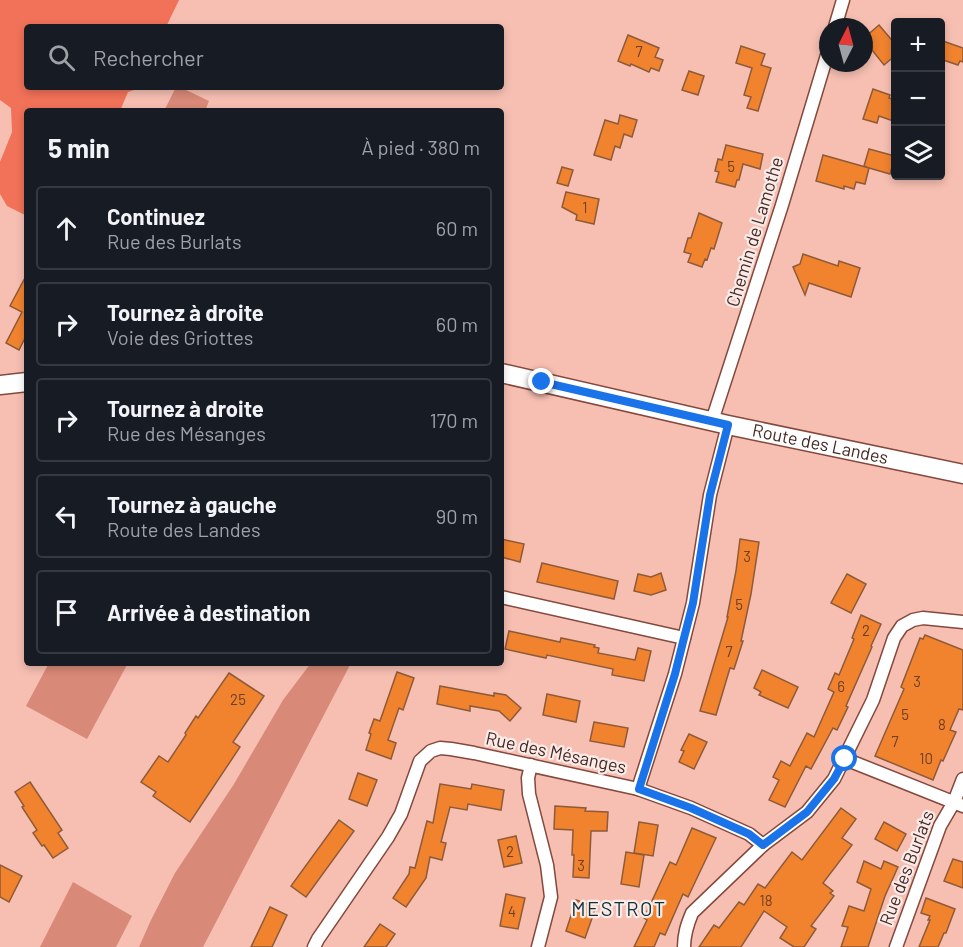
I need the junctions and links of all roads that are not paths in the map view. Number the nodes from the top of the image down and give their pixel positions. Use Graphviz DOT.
graph roads {
  1 [pos="843,0"];
  2 [pos="838,18"];
  3 [pos="822,72"];
  4 [pos="504,374"];
  5 [pos="24,382"];
  6 [pos="0,385"];
  7 [pos="720,423"];
  8 [pos="963,474"];
  9 [pos="504,598"];
  10 [pos="963,622"];
  11 [pos="684,638"];
  12 [pos="845,759"];
  13 [pos="531,765"];
  14 [pos="963,779"];
  15 [pos="639,789"];
  16 [pos="958,804"];
  17 [pos="763,845"];
  18 [pos="314,947"];
  19 [pos="538,947"];
  20 [pos="684,947"];
  21 [pos="896,947"];
  1 -- 2 [label="street"];
  3 -- 7 [label="street, Chemin de Lamothe"];
  4 -- 7 [label="main road, Route des Landes"];
  5 -- 6 [label="main road"];
  7 -- 8 [label="main road, Route des Landes"];
  7 -- 11 [label="street, Rue des Mésanges"];
  9 -- 11 [label="street"];
  10 -- 12 [label="street"];
  11 -- 15 [label="street, Rue des Mésanges"];
  12 -- 16 [label="street"];
  12 -- 17 [label="street"];
  13 -- 15 [label="street, Rue des Mésanges"];
  13 -- 18 [label="street, Rue des Mésanges"];
  13 -- 19 [label="street"];
  14 -- 16 [label="street, Rue des Burlats"];
  15 -- 17 [label="street"];
  16 -- 21 [label="street, Rue des Burlats"];
  17 -- 20 [label="street"];
}
